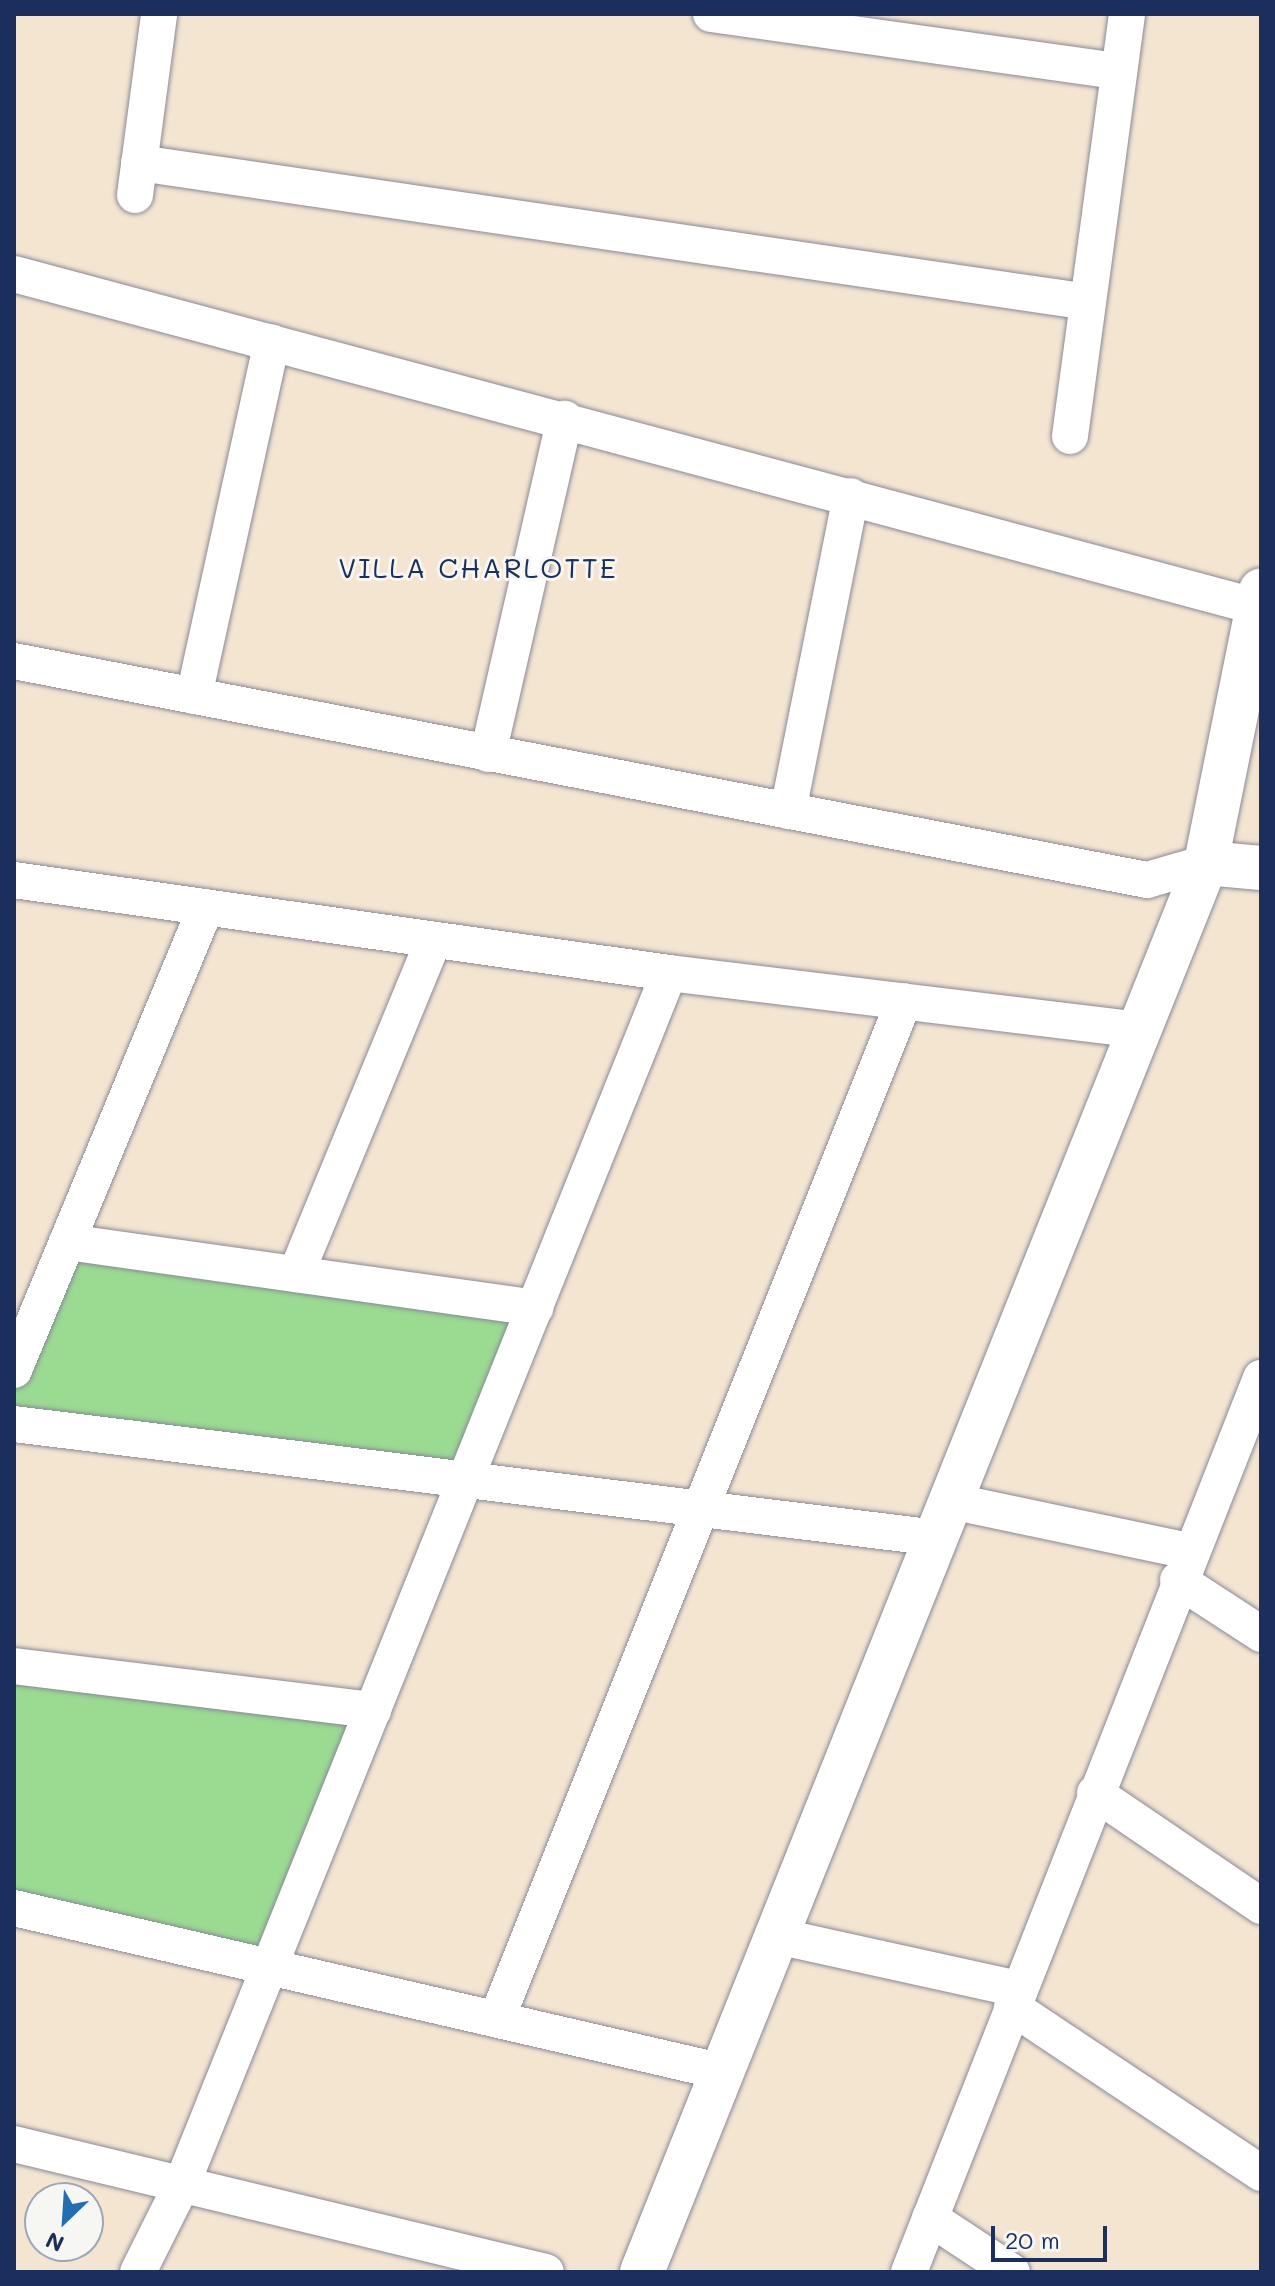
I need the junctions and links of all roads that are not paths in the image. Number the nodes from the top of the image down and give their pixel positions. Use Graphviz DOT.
graph roads {
  1 [pos="159,14"];
  2 [pos="711,14"];
  3 [pos="1127,14"];
  4 [pos="1119,71"];
  5 [pos="14,274"];
  6 [pos="1088,302"];
  7 [pos="272,342"];
  8 [pos="565,419"];
  9 [pos="1070,436"];
  10 [pos="851,496"];
  11 [pos="1260,598"];
  12 [pos="14,661"];
  13 [pos="194,696"];
  14 [pos="488,754"];
  15 [pos="788,811"];
  16 [pos="1206,863"];
  17 [pos="1261,868"];
  18 [pos="14,880"];
  19 [pos="206,907"];
  20 [pos="434,940"];
  21 [pos="669,973"];
  22 [pos="904,1001"];
  23 [pos="1140,1030"];
  24 [pos="67,1242"];
  25 [pos="296,1274"];
  26 [pos="535,1308"];
  27 [pos="14,1370"];
  28 [pos="1261,1378"];
  29 [pos="14,1424"];
  30 [pos="465,1480"];
  31 [pos="701,1509"];
  32 [pos="944,1519"];
  33 [pos="1185,1566"];
  34 [pos="1261,1634"];
  35 [pos="14,1666"];
  36 [pos="373,1710"];
  37 [pos="1095,1793"];
  38 [pos="1261,1906"];
  39 [pos="14,1908"];
  40 [pos="777,1936"];
  41 [pos="270,1964"];
  42 [pos="1016,1998"];
  43 [pos="497,2018"];
  44 [pos="723,2072"];
  45 [pos="14,2144"];
  46 [pos="1261,2173"];
  47 [pos="182,2184"];
  48 [pos="930,2218"];
  49 [pos="138,2272"];
  50 [pos="546,2272"];
  51 [pos="642,2272"];
  52 [pos="909,2272"];
  53 [pos="1012,2272"];
  1 -- 6 [label="street"];
  2 -- 4 [label="street"];
  3 -- 4 [label="street"];
  4 -- 6 [label="street"];
  5 -- 7 [label="street"];
  6 -- 9 [label="street"];
  7 -- 8 [label="street"];
  7 -- 13 [label="street"];
  8 -- 10 [label="street"];
  8 -- 14 [label="street"];
  10 -- 11 [label="street"];
  10 -- 15 [label="street"];
  11 -- 16 [label="street"];
  12 -- 13 [label="street"];
  13 -- 14 [label="street"];
  14 -- 15 [label="street"];
  15 -- 16 [label="street"];
  16 -- 17 [label="street"];
  16 -- 23 [label="street"];
  18 -- 19 [label="street"];
  19 -- 20 [label="street"];
  19 -- 24 [label="street"];
  20 -- 21 [label="street"];
  20 -- 25 [label="street"];
  21 -- 22 [label="street"];
  21 -- 26 [label="street"];
  22 -- 23 [label="street"];
  22 -- 31 [label="street"];
  23 -- 32 [label="street"];
  24 -- 25 [label="street"];
  24 -- 27 [label="street"];
  25 -- 26 [label="street"];
  26 -- 30 [label="street"];
  28 -- 33 [label="street"];
  29 -- 30 [label="street"];
  30 -- 31 [label="street"];
  30 -- 36 [label="street"];
  31 -- 32 [label="street"];
  31 -- 43 [label="street"];
  32 -- 33 [label="street"];
  32 -- 40 [label="street"];
  33 -- 34 [label="street"];
  33 -- 37 [label="street"];
  35 -- 36 [label="street"];
  36 -- 41 [label="street"];
  37 -- 38 [label="street"];
  37 -- 42 [label="street"];
  39 -- 41 [label="street"];
  40 -- 42 [label="street"];
  40 -- 44 [label="street"];
  41 -- 43 [label="street"];
  41 -- 47 [label="street"];
  42 -- 46 [label="street"];
  42 -- 48 [label="street"];
  43 -- 44 [label="street"];
  44 -- 51 [label="street"];
  45 -- 47 [label="street"];
  47 -- 49 [label="street"];
  47 -- 50 [label="street"];
  48 -- 52 [label="street"];
  48 -- 53 [label="street"];
}
